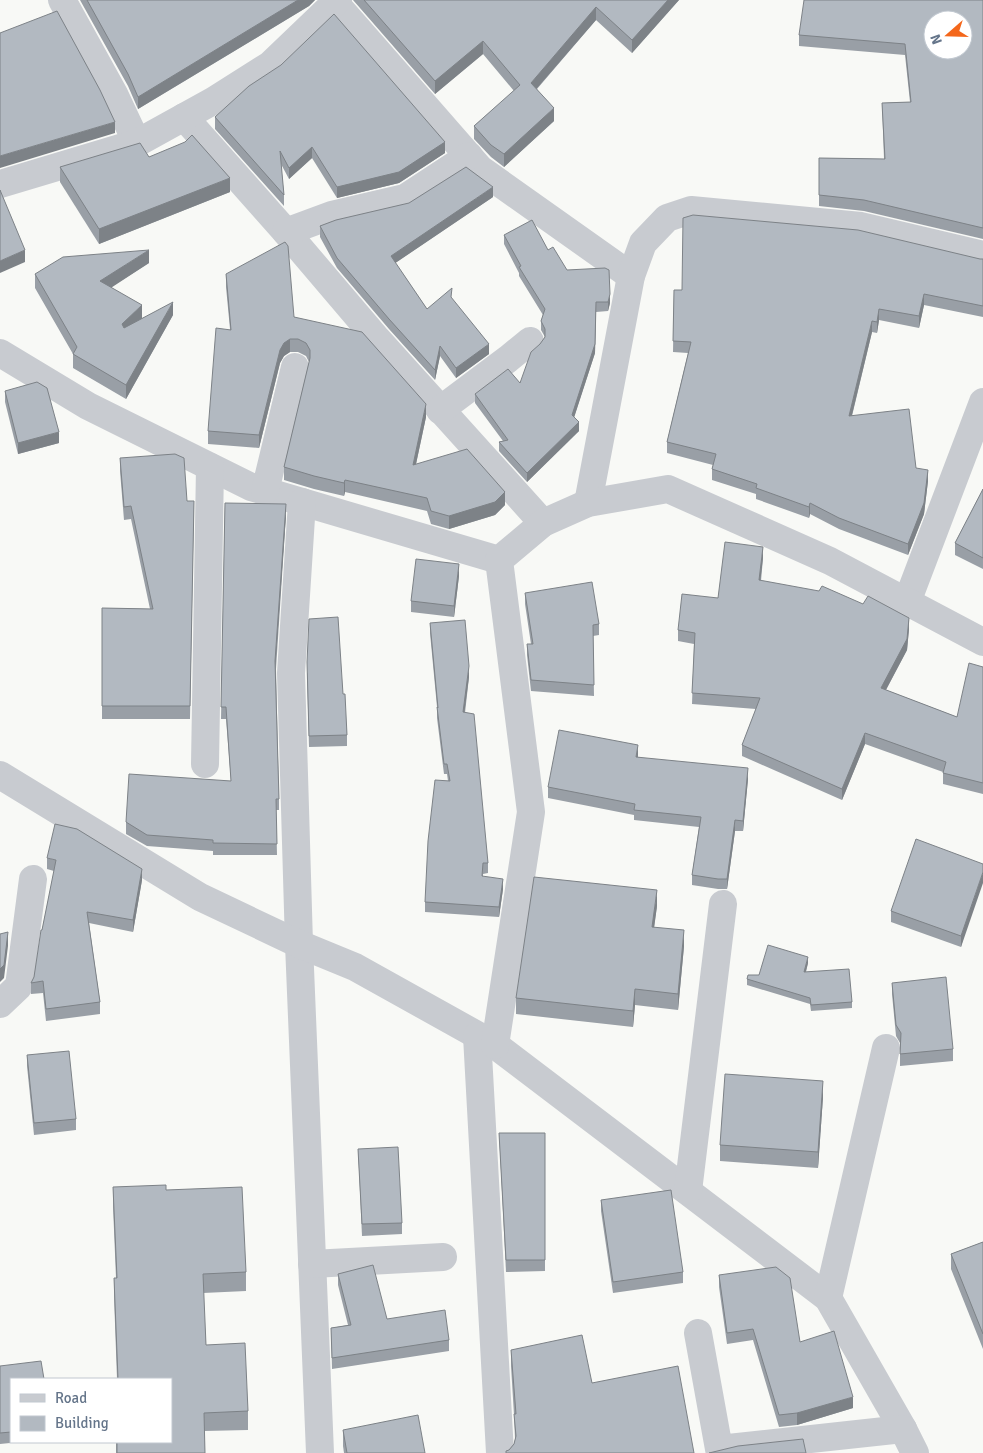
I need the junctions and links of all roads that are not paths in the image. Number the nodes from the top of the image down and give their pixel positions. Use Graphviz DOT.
graph roads {
  1 [pos="62,0"];
  2 [pos="327,5"];
  3 [pos="184,117"];
  4 [pos="136,143"];
  5 [pos="469,156"];
  6 [pos="0,184"];
  7 [pos="286,232"];
  8 [pos="983,255"];
  9 [pos="631,276"];
  10 [pos="530,341"];
  11 [pos="0,353"];
  12 [pos="295,367"];
  13 [pos="983,402"];
  14 [pos="440,410"];
  15 [pos="210,467"];
  16 [pos="265,491"];
  17 [pos="302,502"];
  18 [pos="588,503"];
  19 [pos="543,523"];
  20 [pos="499,560"];
  21 [pos="907,602"];
  22 [pos="983,642"];
  23 [pos="204,764"];
  24 [pos="0,775"];
  25 [pos="33,879"];
  26 [pos="723,904"];
  27 [pos="299,944"];
  28 [pos="0,1004"];
  29 [pos="486,1041"];
  30 [pos="886,1048"];
  31 [pos="688,1191"];
  32 [pos="443,1257"];
  33 [pos="312,1264"];
  34 [pos="828,1298"];
  35 [pos="698,1333"];
  36 [pos="903,1429"];
  37 [pos="320,1453"];
  38 [pos="500,1453"];
  39 [pos="915,1453"];
  1 -- 4 [label="street"];
  2 -- 3 [label="street"];
  2 -- 5 [label="street"];
  3 -- 4 [label="street"];
  3 -- 7 [label="street"];
  4 -- 6 [label="street"];
  5 -- 7 [label="street"];
  5 -- 9 [label="street"];
  7 -- 14 [label="street"];
  8 -- 9 [label="street"];
  9 -- 18 [label="street"];
  10 -- 14 [label="street"];
  11 -- 15 [label="street"];
  12 -- 16 [label="street"];
  13 -- 21 [label="street"];
  14 -- 19 [label="street"];
  15 -- 16 [label="street"];
  15 -- 23 [label="street"];
  16 -- 17 [label="street"];
  17 -- 20 [label="street"];
  17 -- 27 [label="street"];
  18 -- 19 [label="street"];
  18 -- 21 [label="street"];
  19 -- 20 [label="street"];
  20 -- 29 [label="street"];
  21 -- 22 [label="street"];
  24 -- 27 [label="street"];
  25 -- 28 [label="street"];
  26 -- 31 [label="street"];
  27 -- 29 [label="street"];
  27 -- 33 [label="street"];
  29 -- 31 [label="street"];
  29 -- 38 [label="street"];
  30 -- 34 [label="street"];
  31 -- 34 [label="street"];
  32 -- 33 [label="street"];
  33 -- 37 [label="street"];
  34 -- 36 [label="street"];
  35 -- 36 [label="street"];
  36 -- 39 [label="street"];
}
